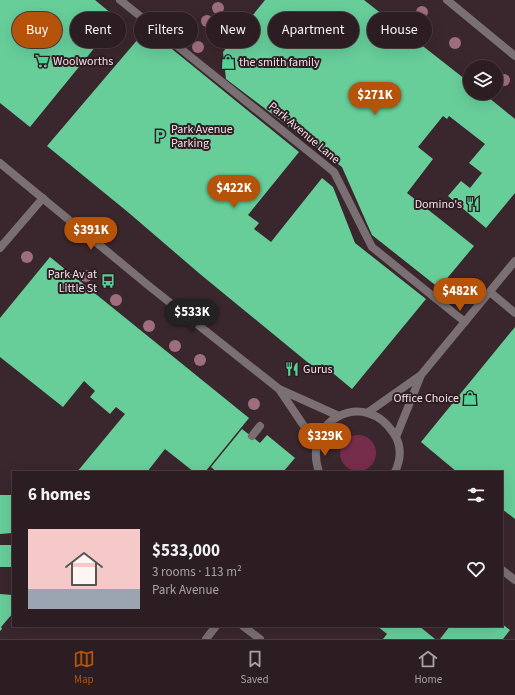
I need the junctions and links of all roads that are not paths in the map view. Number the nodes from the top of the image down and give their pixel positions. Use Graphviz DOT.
graph roads {
  1 [pos="120,0"];
  2 [pos="447,0"];
  3 [pos="515,56"];
  4 [pos="0,163"];
  5 [pos="43,198"];
  6 [pos="0,248"];
  7 [pos="515,261"];
  8 [pos="490,292"];
  9 [pos="515,313"];
  10 [pos="465,322"];
  11 [pos="421,375"];
  12 [pos="278,389"];
  13 [pos="367,413"];
  14 [pos="339,416"];
  15 [pos="260,426"];
  16 [pos="252,436"];
  17 [pos="396,437"];
  18 [pos="316,444"];
  19 [pos="399,470"];
  20 [pos="319,471"];
  21 [pos="503,571"];
  22 [pos="515,580"];
  23 [pos="215,627"];
  24 [pos="244,627"];
  25 [pos="206,639"];
  26 [pos="260,639"];
  1 -- 10 [label="street, Park Avenue Lane"];
  2 -- 3 [label="street"];
  4 -- 5 [label="street"];
  5 -- 6 [label="street"];
  5 -- 12 [label="street"];
  7 -- 8 [label="street"];
  8 -- 9 [label="street"];
  8 -- 10 [label="street"];
  10 -- 11 [label="street"];
  11 -- 13 [label="street"];
  11 -- 17 [label="street"];
  12 -- 14 [label="street"];
  12 -- 18 [label="street"];
  13 -- 14 [label="street"];
  13 -- 17 [label="street"];
  14 -- 18 [label="street"];
  15 -- 16 [label="street"];
  17 -- 19 [label="street"];
  18 -- 20 [label="street"];
  21 -- 22 [label="street"];
  23 -- 25 [label="street"];
  24 -- 26 [label="street"];
}
